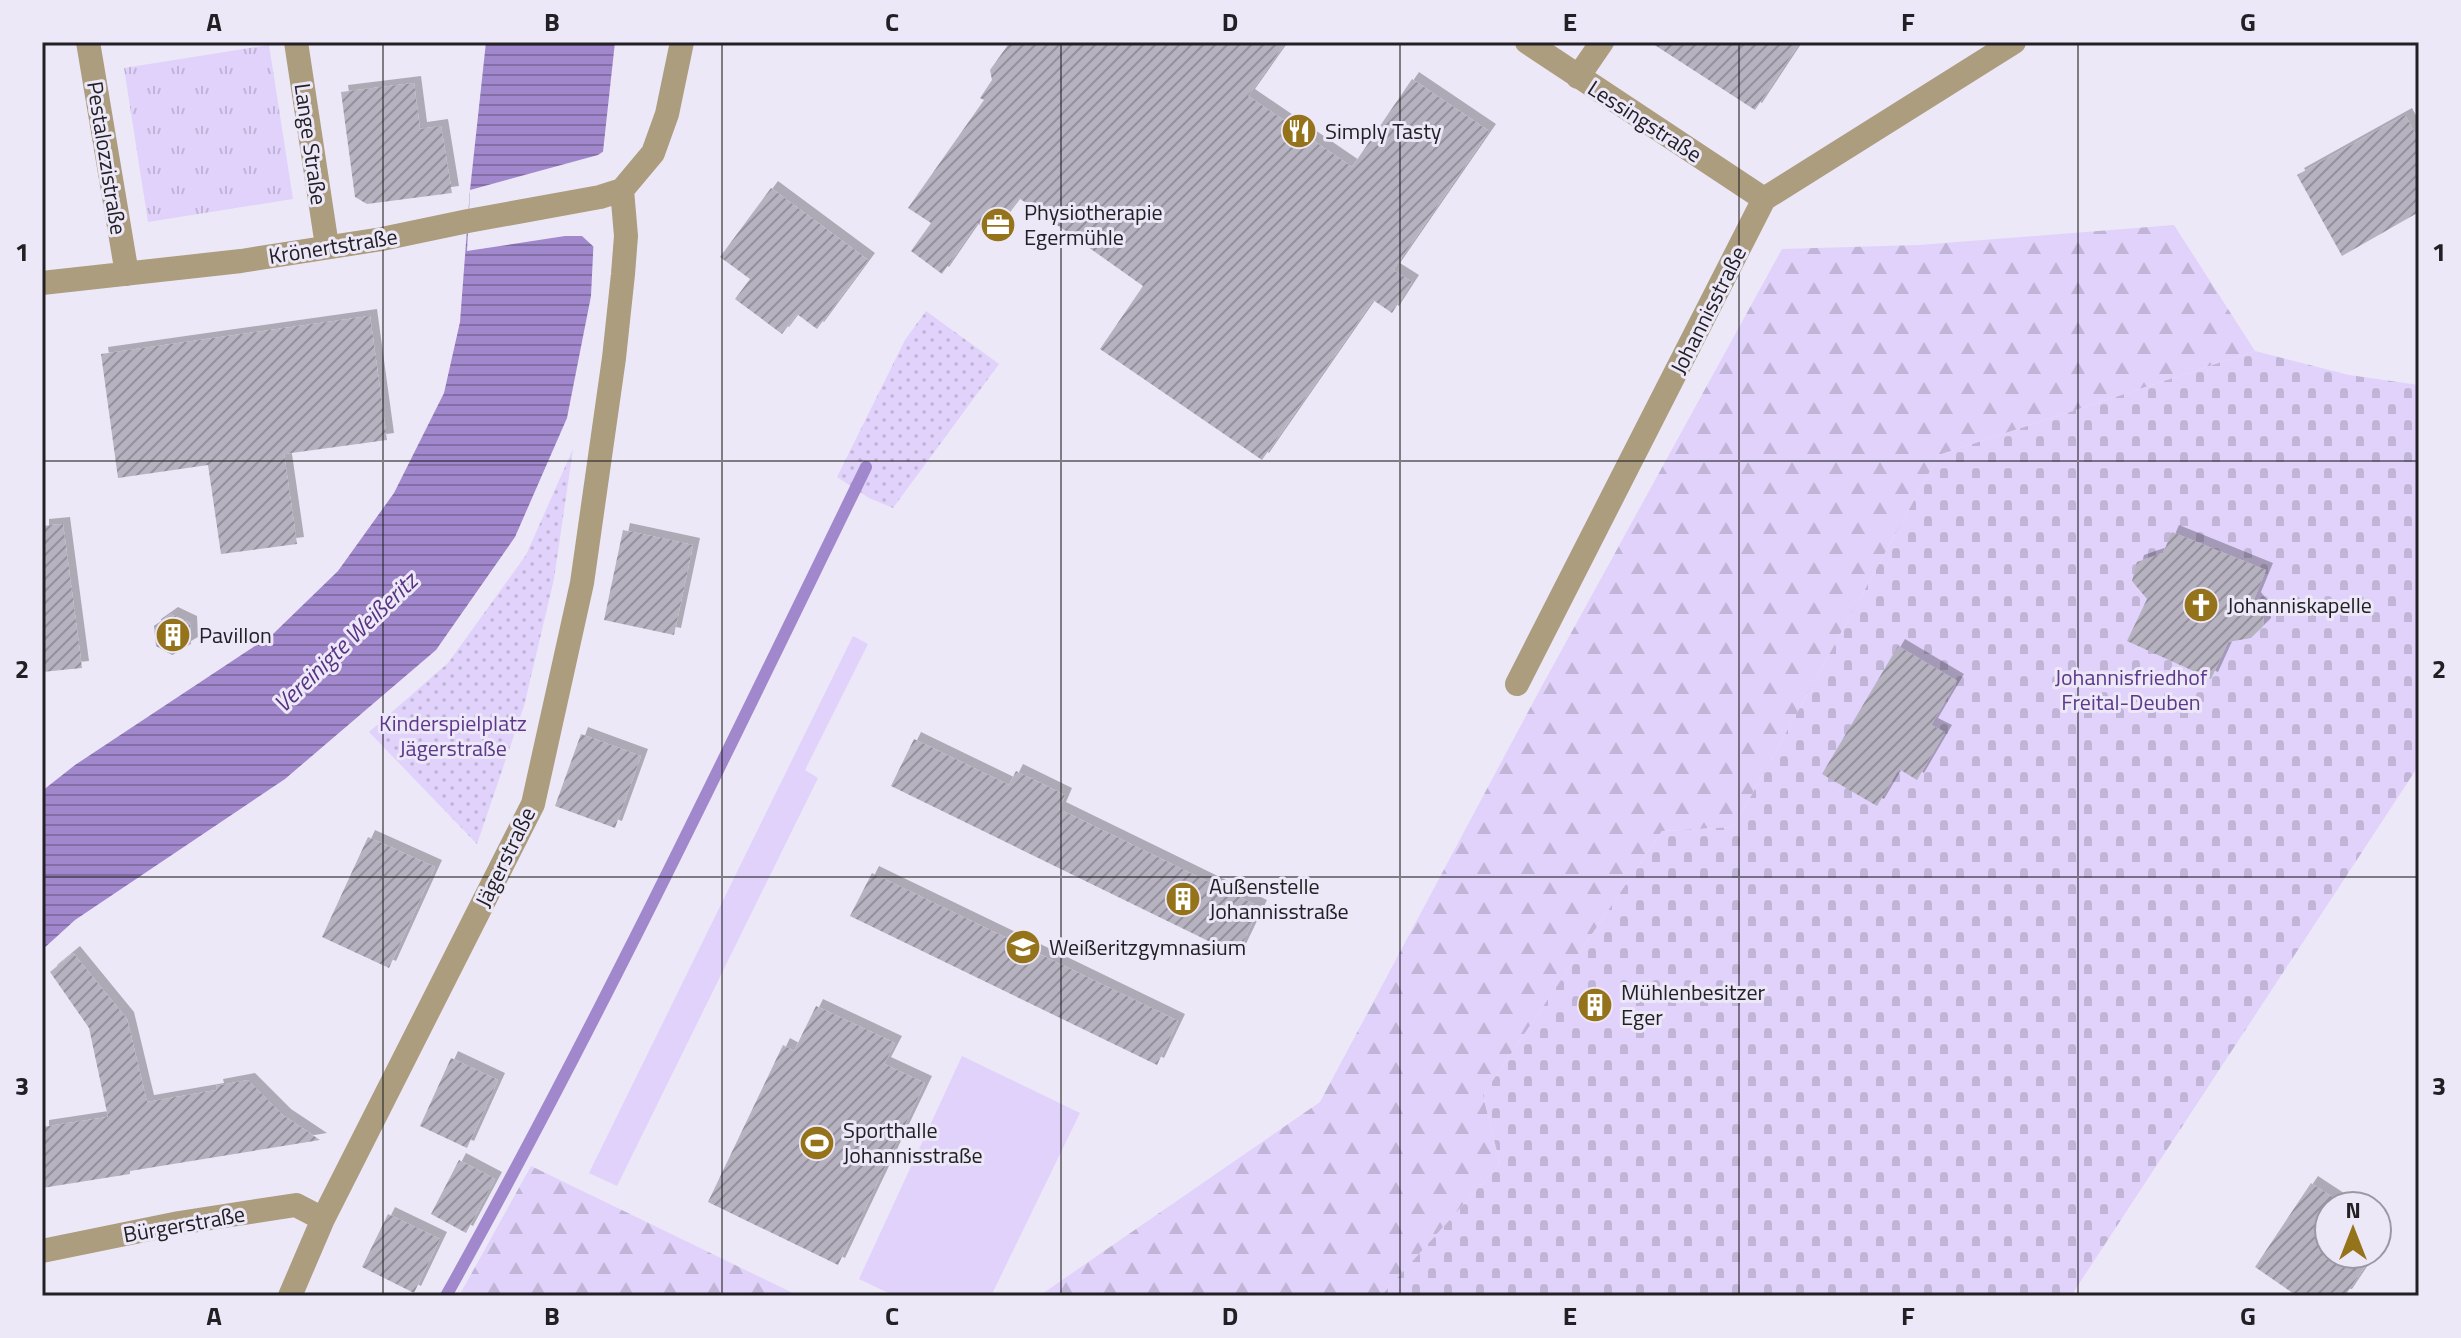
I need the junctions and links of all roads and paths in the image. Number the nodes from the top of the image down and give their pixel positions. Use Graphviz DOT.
graph roads {
  1 [pos="88,42"];
  2 [pos="296,42"];
  3 [pos="682,42"];
  4 [pos="1527,42"];
  5 [pos="1602,42"];
  6 [pos="2014,42"];
  7 [pos="1578,77"];
  8 [pos="611,194"];
  9 [pos="1764,199"];
  10 [pos="327,246"];
  11 [pos="127,274"];
  12 [pos="42,283"];
  13 [pos="1517,684"];
  14 [pos="323,1219"];
  15 [pos="42,1251"];
  16 [pos="290,1296"];
  1 -- 11 [label="street, Pestalozzistraße"];
  2 -- 10 [label="street, Lange Straße"];
  3 -- 8 [label="street"];
  4 -- 7 [label="street, Lessingstraße"];
  5 -- 7 [label="street"];
  6 -- 9 [label="street"];
  7 -- 9 [label="street, Lessingstraße"];
  8 -- 10 [label="street, Krönertstraße"];
  8 -- 14 [label="street, Jägerstraße"];
  9 -- 13 [label="street, Johannisstraße"];
  10 -- 11 [label="street, Krönertstraße"];
  11 -- 12 [label="street, Krönertstraße"];
  14 -- 15 [label="street, Bürgerstraße"];
  14 -- 16 [label="street, Jägerstraße"];
}
